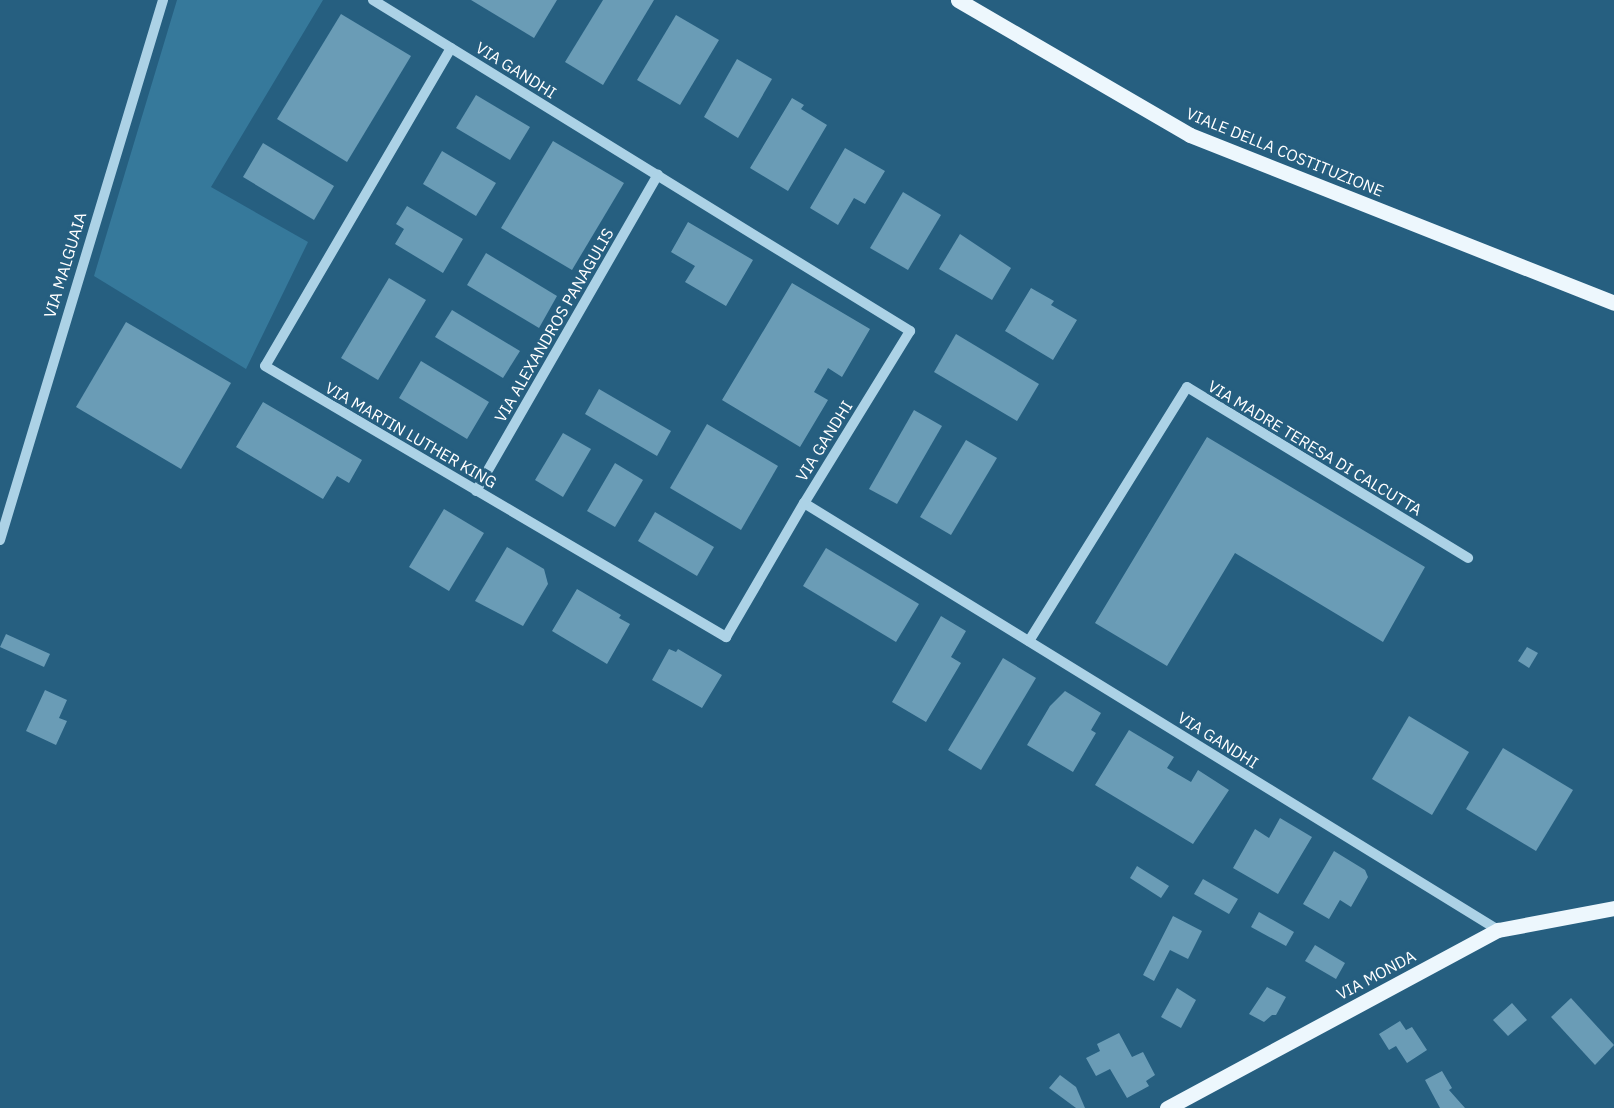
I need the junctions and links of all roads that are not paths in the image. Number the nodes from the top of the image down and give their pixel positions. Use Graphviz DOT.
graph roads {
  1 [pos="163,0"];
  2 [pos="374,0"];
  3 [pos="958,0"];
  4 [pos="451,48"];
  5 [pos="658,175"];
  6 [pos="1614,303"];
  7 [pos="476,490"];
  8 [pos="804,503"];
  9 [pos="0,540"];
  10 [pos="1468,558"];
  11 [pos="1029,641"];
  12 [pos="1614,908"];
  13 [pos="1498,930"];
  14 [pos="1167,1108"];
  1 -- 9 [label="street, VIA MALGUAIA"];
  2 -- 4 [label="street, VIA GANDHI"];
  3 -- 6 [label="main road, VIALE DELLA COSTITUZIONE"];
  4 -- 5 [label="street, VIA GANDHI"];
  4 -- 7 [label="street, VIA MARTIN LUTHER KING"];
  5 -- 7 [label="street, VIA ALEXANDROS PANAGULIS"];
  5 -- 8 [label="street, VIA GANDHI"];
  7 -- 8 [label="street, VIA MARTIN LUTHER KING"];
  8 -- 11 [label="street, VIA GANDHI"];
  10 -- 11 [label="street, VIA MADRE TERESA DI CALCUTTA"];
  11 -- 13 [label="street, VIA GANDHI"];
  12 -- 13 [label="main road, VIA MONDA"];
  13 -- 14 [label="main road, VIA MONDA"];
}
